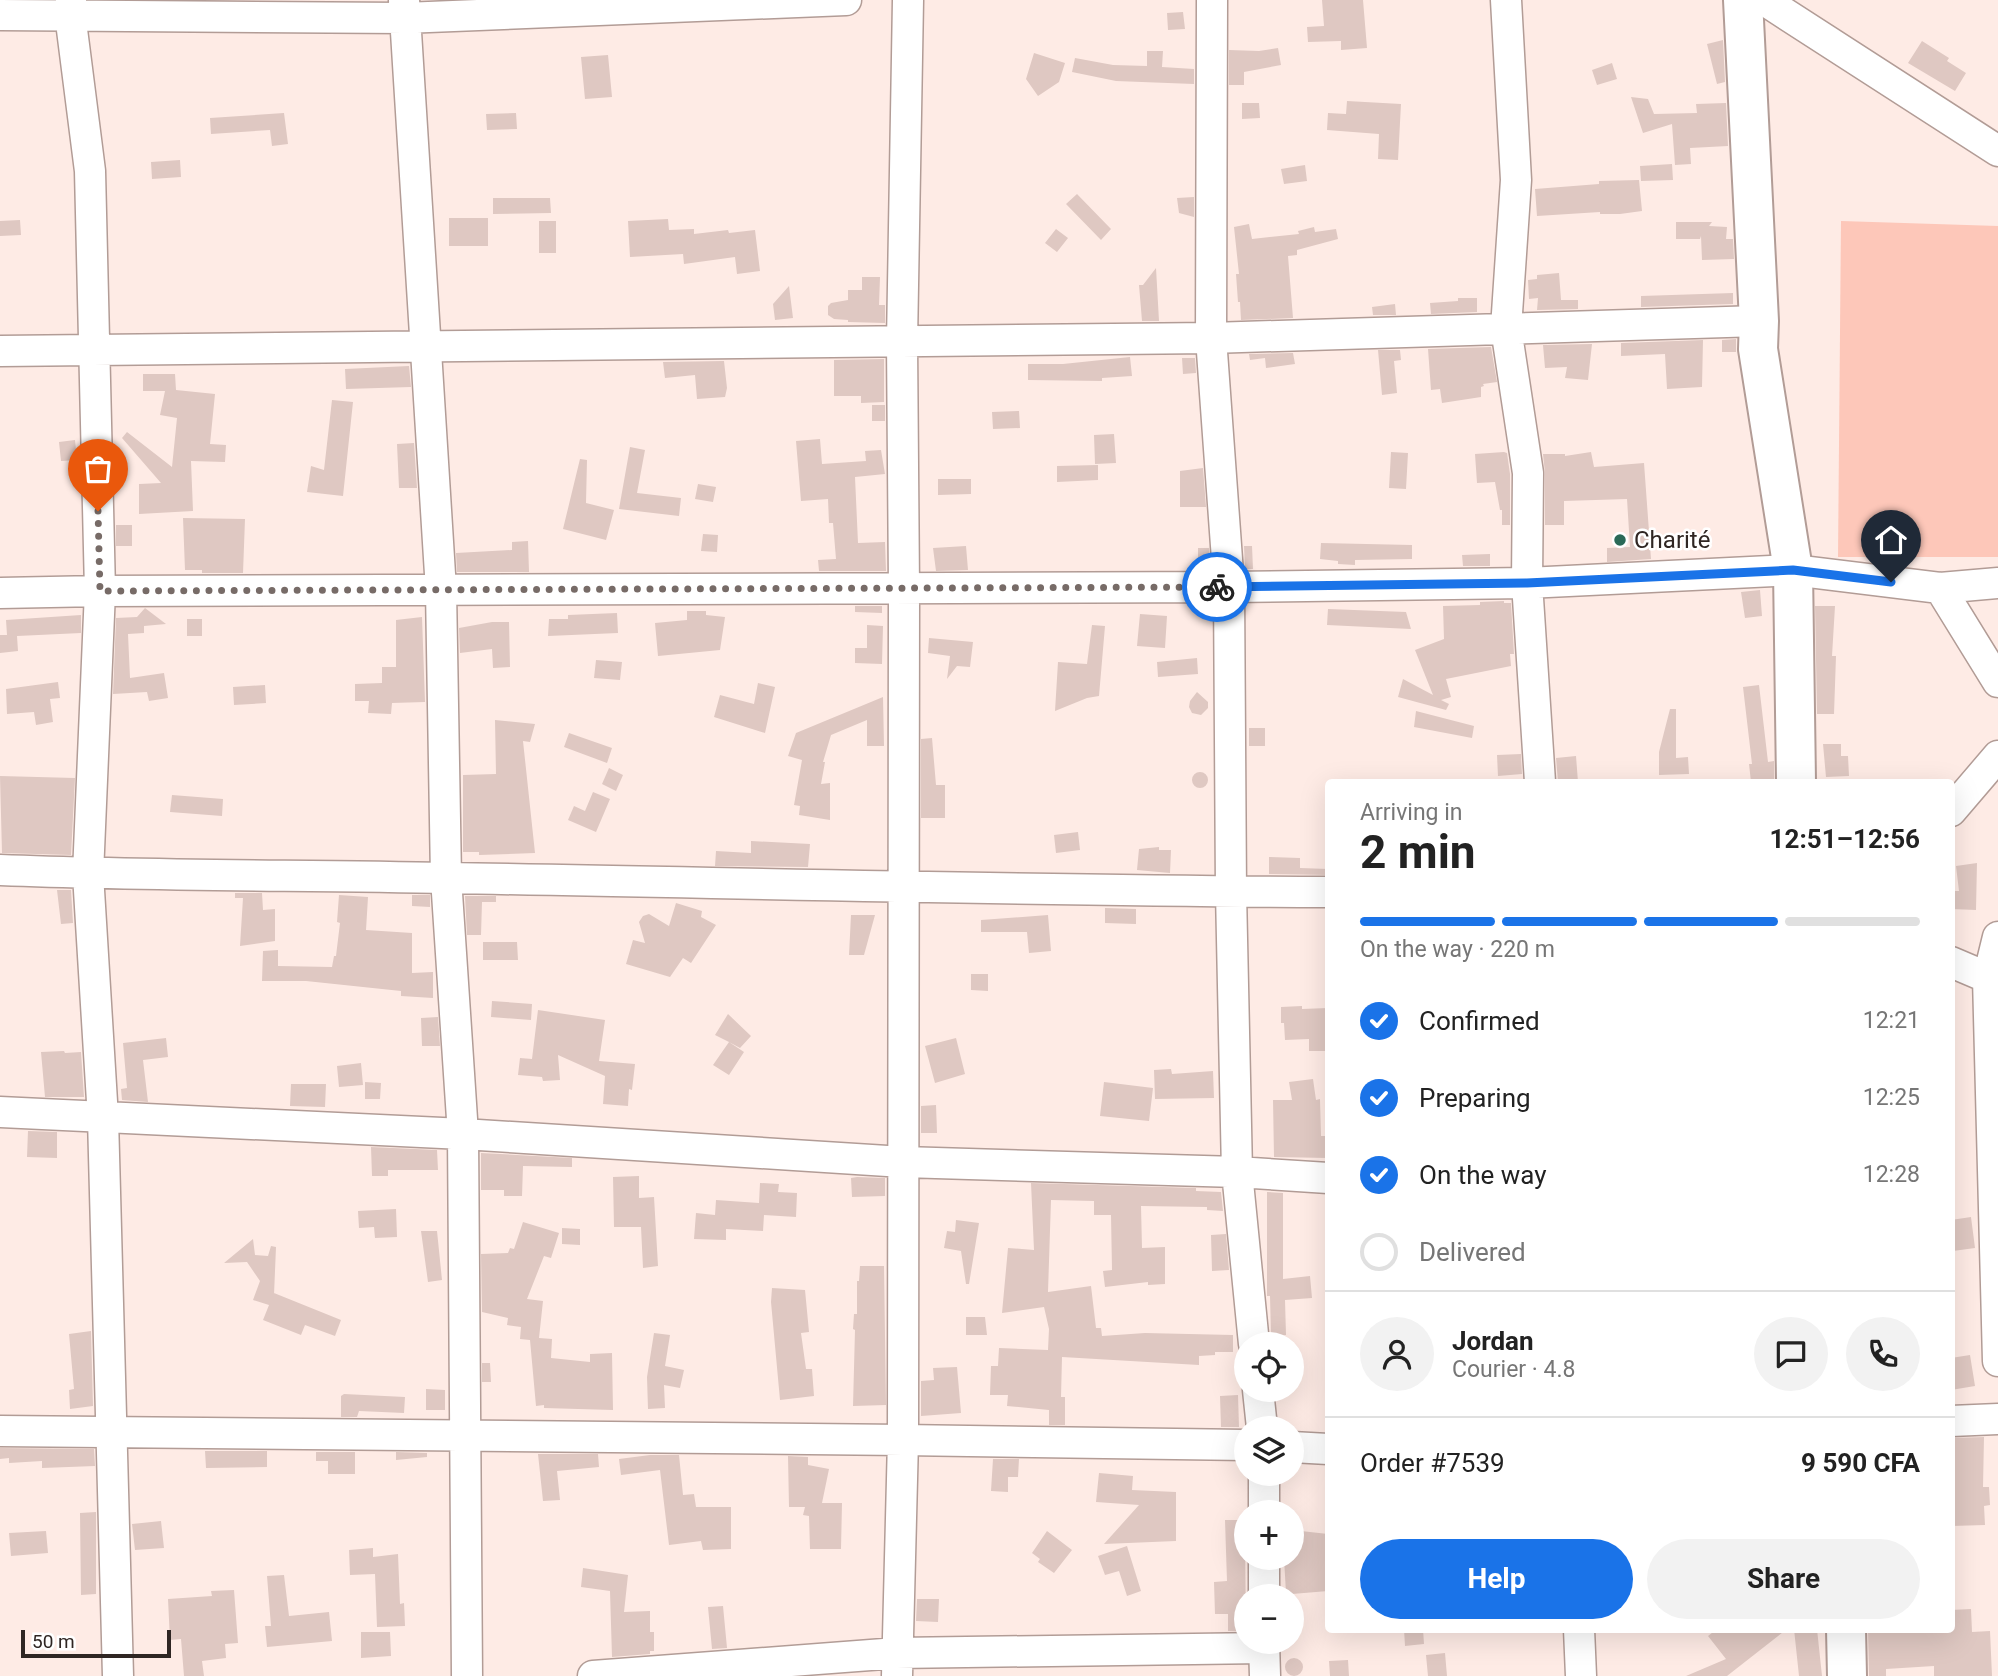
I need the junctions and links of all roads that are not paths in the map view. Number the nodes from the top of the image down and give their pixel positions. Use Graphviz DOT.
graph roads {
  1 [pos="846,0"];
  2 [pos="908,0"];
  3 [pos="1212,0"];
  4 [pos="1506,0"];
  5 [pos="1743,0"];
  6 [pos="1765,0"];
  7 [pos="70,7"];
  8 [pos="404,9"];
  9 [pos="0,15"];
  10 [pos="1998,151"];
  11 [pos="1759,321"];
  12 [pos="1506,328"];
  13 [pos="1211,338"];
  14 [pos="902,342"];
  15 [pos="425,346"];
  16 [pos="0,351"];
  17 [pos="95,351"];
  18 [pos="1793,570"];
  19 [pos="1527,583"];
  20 [pos="1998,583"];
  21 [pos="1228,587"];
  22 [pos="1940,588"];
  23 [pos="904,589"];
  24 [pos="441,590"];
  25 [pos="100,591"];
  26 [pos="0,593"];
  27 [pos="1998,682"];
  28 [pos="1998,756"];
  29 [pos="1539,779"];
  30 [pos="1796,779"];
  31 [pos="1955,806"];
  32 [pos="0,870"];
  33 [pos="88,874"];
  34 [pos="446,878"];
  35 [pos="903,888"];
  36 [pos="1231,892"];
  37 [pos="1325,892"];
  38 [pos="1998,937"];
  39 [pos="1955,964"];
  40 [pos="1993,980"];
  41 [pos="0,1112"];
  42 [pos="103,1118"];
  43 [pos="463,1134"];
  44 [pos="903,1162"];
  45 [pos="1237,1172"];
  46 [pos="1325,1178"];
  47 [pos="1253,1332"];
  48 [pos="1998,1360"];
  49 [pos="1998,1419"];
  50 [pos="1955,1421"];
  51 [pos="0,1431"];
  52 [pos="113,1433"];
  53 [pos="464,1435"];
  54 [pos="903,1440"];
  55 [pos="1234,1446"];
  56 [pos="1304,1448"];
  57 [pos="1325,1450"];
  58 [pos="1579,1633"];
  59 [pos="1846,1633"];
  60 [pos="1264,1655"];
  61 [pos="897,1665"];
  62 [pos="118,1676"];
  63 [pos="467,1676"];
  64 [pos="593,1676"];
  65 [pos="1580,1676"];
  66 [pos="1847,1676"];
  1 -- 8 [label="street"];
  2 -- 14 [label="street"];
  3 -- 13 [label="street"];
  4 -- 12 [label="street"];
  5 -- 11 [label="main road"];
  6 -- 10 [label="street"];
  7 -- 8 [label="street"];
  7 -- 9 [label="street"];
  7 -- 17 [label="street"];
  8 -- 15 [label="street"];
  11 -- 12 [label="street"];
  11 -- 18 [label="main road"];
  12 -- 13 [label="street"];
  12 -- 19 [label="street"];
  13 -- 14 [label="street"];
  13 -- 21 [label="street"];
  14 -- 15 [label="street"];
  14 -- 23 [label="street"];
  15 -- 17 [label="street"];
  15 -- 24 [label="street"];
  16 -- 17 [label="street"];
  17 -- 25 [label="street"];
  18 -- 19 [label="street"];
  18 -- 22 [label="street"];
  18 -- 30 [label="main road"];
  19 -- 21 [label="street"];
  19 -- 29 [label="street"];
  20 -- 22 [label="street"];
  21 -- 23 [label="street"];
  21 -- 36 [label="street"];
  22 -- 27 [label="street"];
  23 -- 24 [label="street"];
  23 -- 35 [label="street"];
  24 -- 25 [label="street"];
  24 -- 34 [label="street"];
  25 -- 26 [label="street"];
  25 -- 33 [label="street"];
  28 -- 31 [label="street"];
  32 -- 33 [label="street"];
  33 -- 34 [label="street"];
  33 -- 42 [label="street"];
  34 -- 35 [label="street"];
  34 -- 43 [label="street"];
  35 -- 36 [label="street"];
  35 -- 44 [label="street"];
  36 -- 37 [label="street"];
  36 -- 45 [label="street"];
  38 -- 40 [label="street"];
  39 -- 40 [label="street"];
  40 -- 48 [label="street"];
  41 -- 42 [label="street"];
  42 -- 43 [label="street"];
  42 -- 52 [label="street"];
  43 -- 44 [label="street"];
  43 -- 53 [label="street"];
  44 -- 45 [label="street"];
  44 -- 54 [label="street"];
  45 -- 46 [label="street"];
  45 -- 47 [label="street"];
  49 -- 50 [label="street"];
  51 -- 52 [label="street"];
  52 -- 53 [label="street"];
  52 -- 62 [label="street"];
  53 -- 54 [label="street"];
  53 -- 63 [label="street"];
  54 -- 55 [label="street"];
  54 -- 61 [label="street"];
  56 -- 57 [label="street"];
  58 -- 65 [label="street"];
  59 -- 66 [label="main road"];
  60 -- 61 [label="street"];
  61 -- 64 [label="street"];
}
